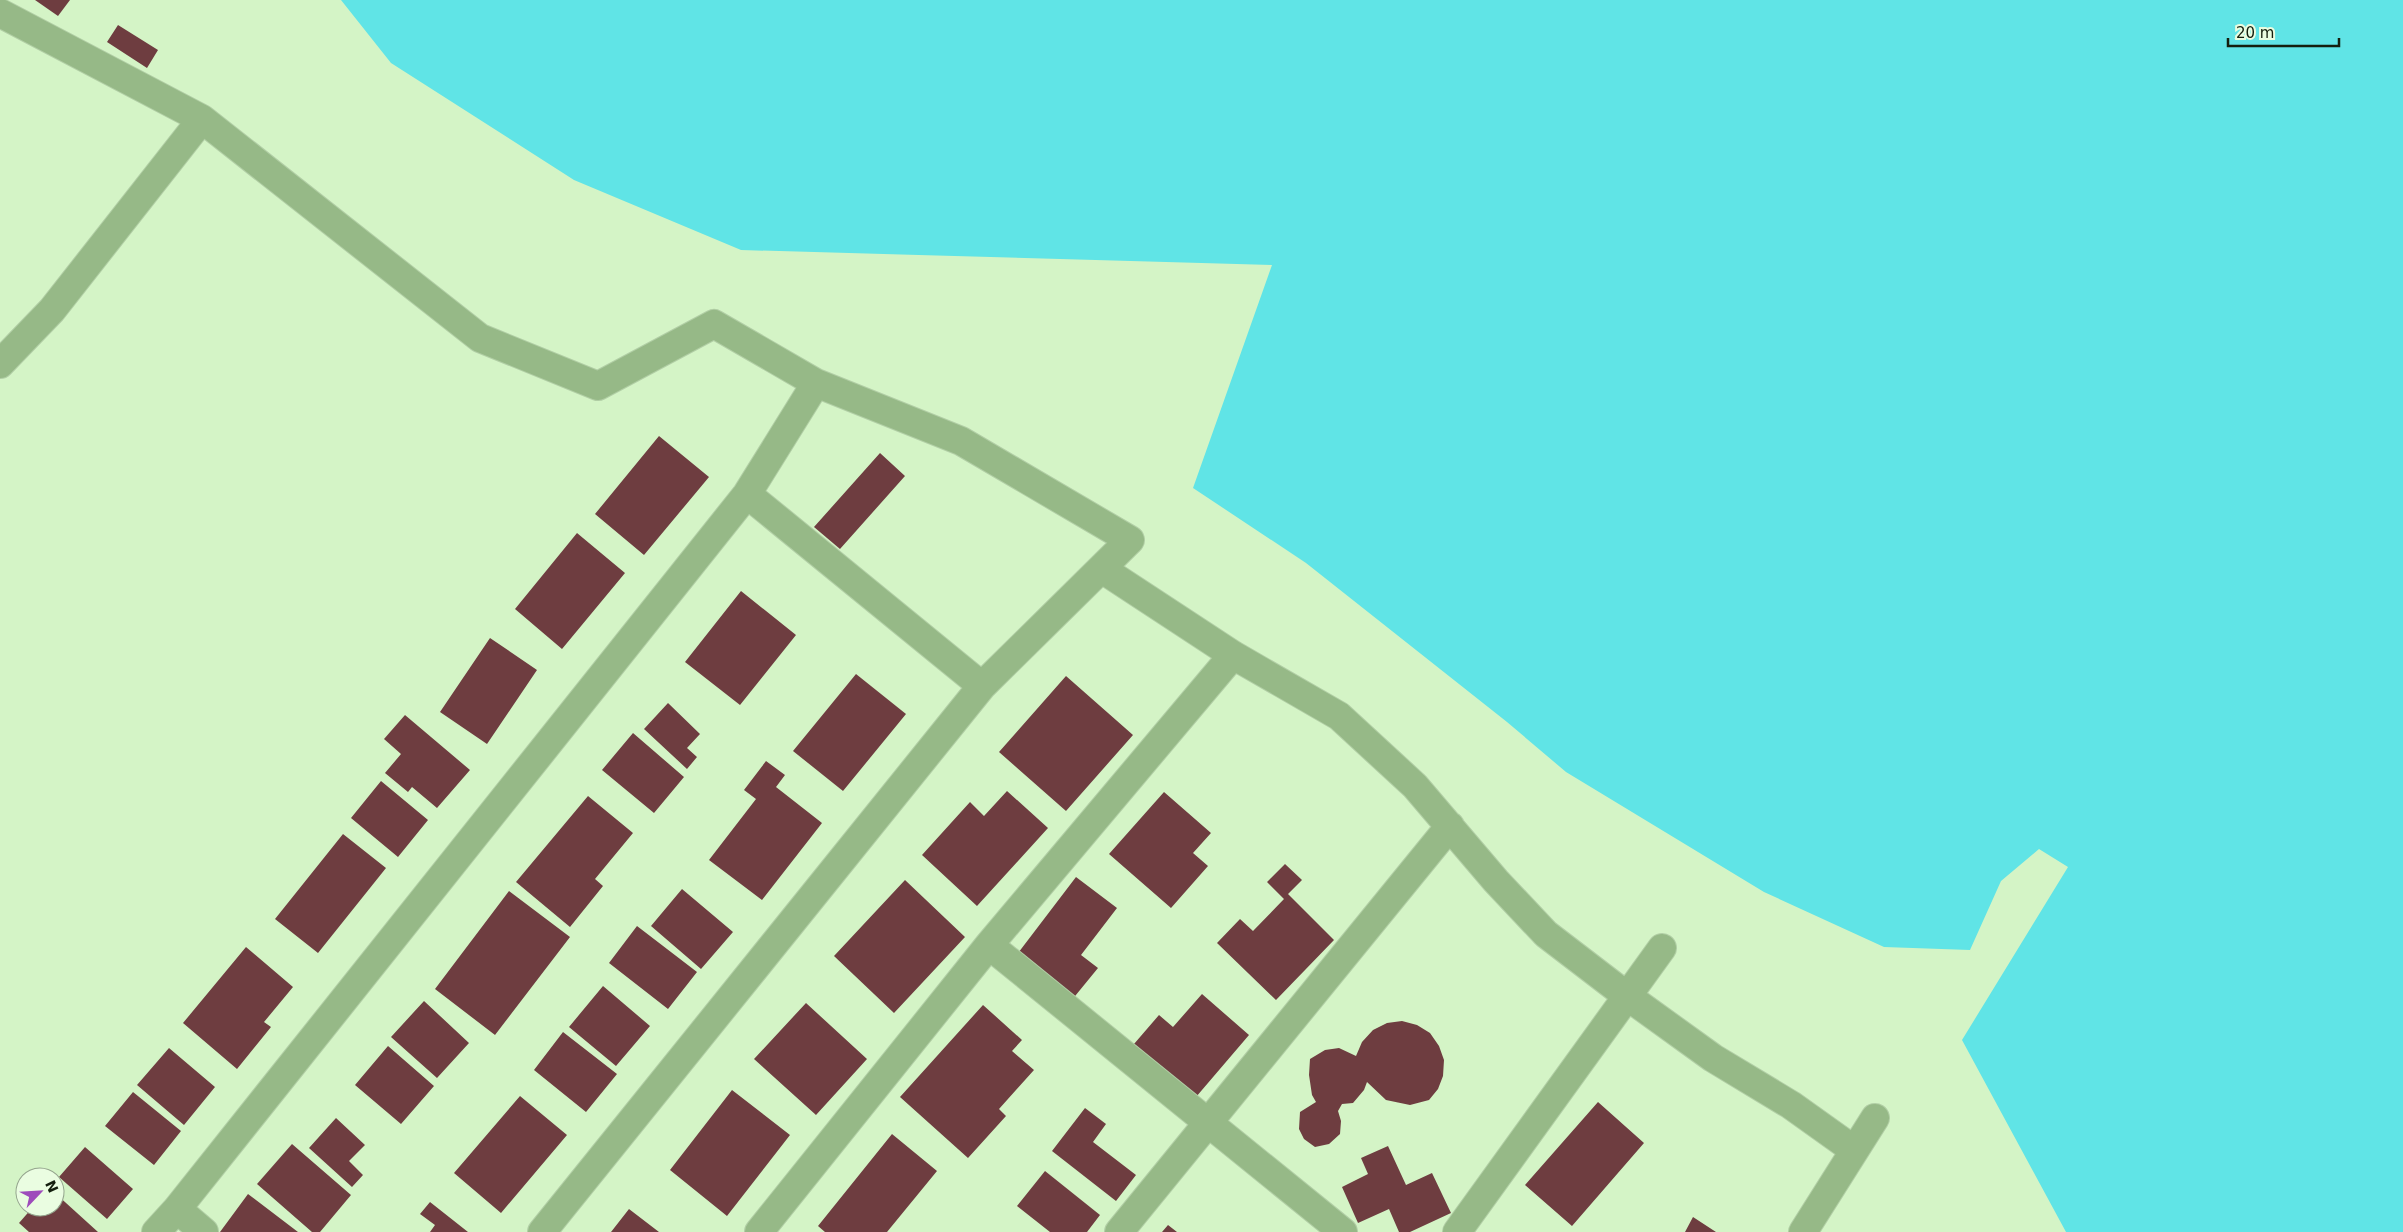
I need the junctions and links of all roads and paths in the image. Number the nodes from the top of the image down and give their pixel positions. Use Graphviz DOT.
graph roads {
  1 [pos="0,13"];
  2 [pos="202,119"];
  3 [pos="0,364"];
  4 [pos="816,383"];
  5 [pos="747,494"];
  6 [pos="1102,569"];
  7 [pos="1233,655"];
  8 [pos="982,686"];
  9 [pos="1450,826"];
  10 [pos="989,945"];
  11 [pos="1662,948"];
  12 [pos="1627,996"];
  13 [pos="1874,1118"];
  14 [pos="1208,1123"];
  15 [pos="1854,1150"];
  16 [pos="177,1209"];
  17 [pos="156,1232"];
  18 [pos="204,1232"];
  19 [pos="542,1232"];
  20 [pos="759,1232"];
  21 [pos="1119,1232"];
  22 [pos="1343,1232"];
  23 [pos="1457,1232"];
  24 [pos="1803,1232"];
  1 -- 2 [label="street"];
  2 -- 3 [label="street"];
  2 -- 4 [label="street"];
  4 -- 5 [label="street"];
  4 -- 6 [label="street"];
  5 -- 8 [label="street"];
  5 -- 16 [label="street"];
  6 -- 7 [label="street"];
  6 -- 8 [label="street"];
  7 -- 9 [label="street"];
  7 -- 10 [label="street"];
  8 -- 19 [label="street"];
  9 -- 12 [label="street"];
  9 -- 14 [label="street"];
  10 -- 14 [label="street"];
  10 -- 20 [label="street"];
  11 -- 12 [label="street"];
  12 -- 15 [label="street"];
  12 -- 23 [label="street"];
  13 -- 15 [label="street"];
  14 -- 21 [label="street"];
  14 -- 22 [label="street"];
  15 -- 24 [label="street"];
  16 -- 17 [label="street"];
  16 -- 18 [label="street"];
}
